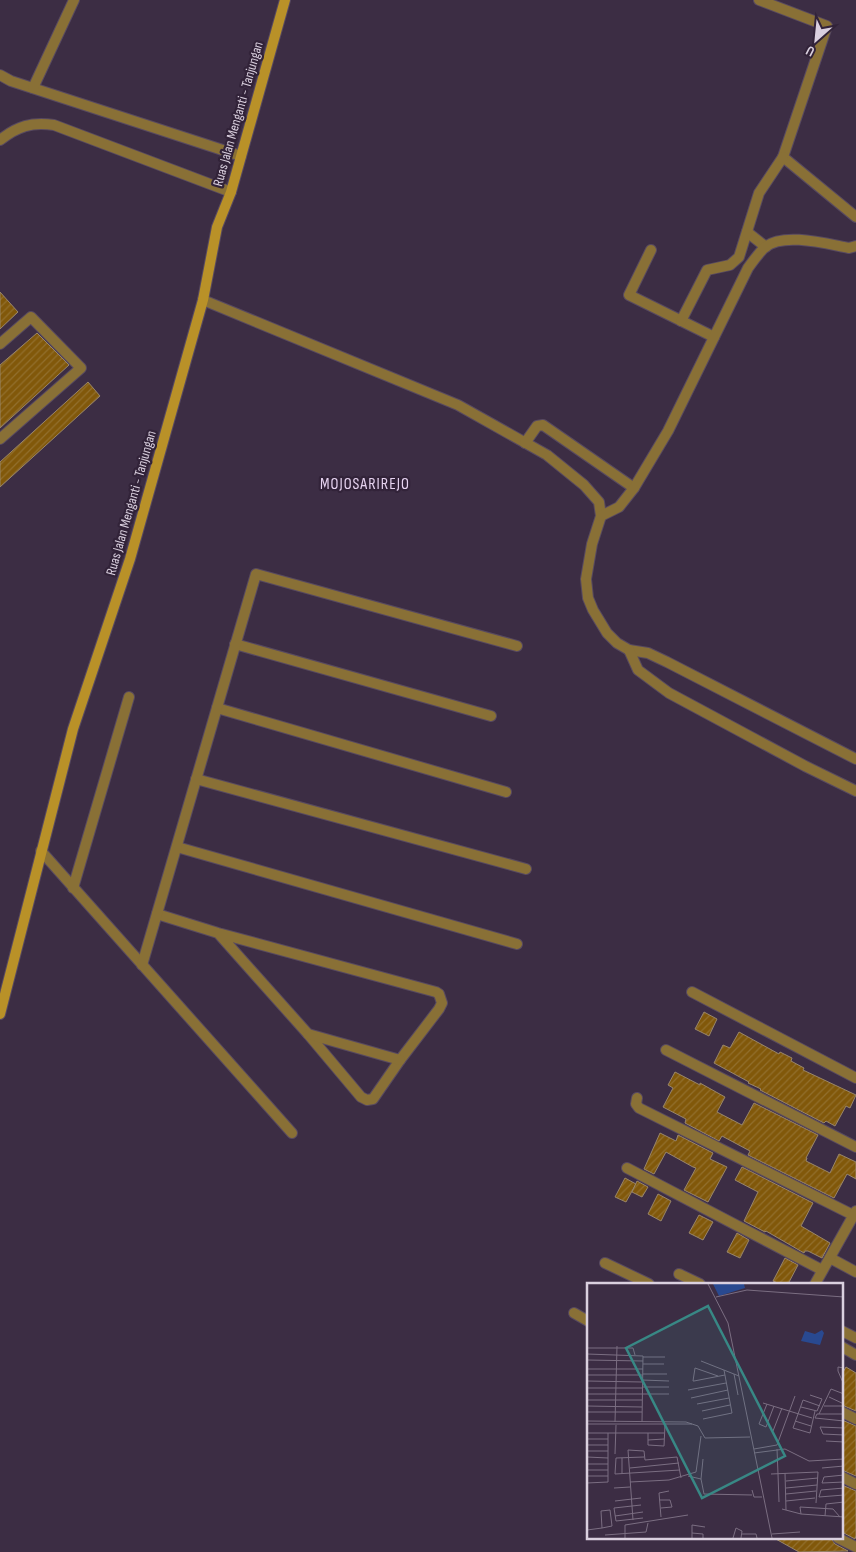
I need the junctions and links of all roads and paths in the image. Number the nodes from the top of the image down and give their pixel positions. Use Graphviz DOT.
graph roads {
  1 [pos="74,0"];
  2 [pos="285,0"];
  3 [pos="759,0"];
  4 [pos="0,75"];
  5 [pos="33,88"];
  6 [pos="0,140"];
  7 [pos="241,156"];
  8 [pos="783,157"];
  9 [pos="231,192"];
  10 [pos="856,217"];
  11 [pos="747,232"];
  12 [pos="856,246"];
  13 [pos="766,247"];
  14 [pos="651,250"];
  15 [pos="204,300"];
  16 [pos="681,321"];
  17 [pos="714,337"];
  18 [pos="0,344"];
  19 [pos="0,440"];
  20 [pos="525,443"];
  21 [pos="634,488"];
  22 [pos="601,516"];
  23 [pos="235,644"];
  24 [pos="518,646"];
  25 [pos="628,650"];
  26 [pos="129,697"];
  27 [pos="217,708"];
  28 [pos="491,716"];
  29 [pos="856,759"];
  30 [pos="196,779"];
  31 [pos="856,791"];
  32 [pos="506,792"];
  33 [pos="177,846"];
  34 [pos="41,851"];
  35 [pos="526,869"];
  36 [pos="73,888"];
  37 [pos="157,914"];
  38 [pos="218,933"];
  39 [pos="517,944"];
  40 [pos="142,965"];
  41 [pos="692,992"];
  42 [pos="0,1014"];
  43 [pos="308,1034"];
  44 [pos="666,1050"];
  45 [pos="400,1060"];
  46 [pos="856,1078"];
  47 [pos="637,1098"];
  48 [pos="292,1133"];
  49 [pos="856,1148"];
  50 [pos="627,1168"];
  51 [pos="855,1213"];
  52 [pos="830,1258"];
  53 [pos="605,1263"];
  54 [pos="822,1270"];
  55 [pos="856,1272"];
  56 [pos="679,1274"];
  57 [pos="647,1283"];
  58 [pos="698,1283"];
  59 [pos="816,1283"];
  60 [pos="574,1313"];
  61 [pos="587,1320"];
  62 [pos="844,1332"];
  63 [pos="856,1338"];
  64 [pos="844,1349"];
  65 [pos="856,1355"];
  66 [pos="844,1413"];
  67 [pos="856,1419"];
  68 [pos="844,1478"];
  69 [pos="856,1484"];
  70 [pos="842,1540"];
  71 [pos="856,1547"];
  1 -- 5 [label="street"];
  2 -- 7 [label="main road, Ruas Jalan Menganti - Tanjungan"];
  3 -- 8 [label="street"];
  4 -- 5 [label="street"];
  5 -- 7 [label="street"];
  6 -- 9 [label="street"];
  7 -- 9 [label="main road, Ruas Jalan Menganti - Tanjungan"];
  8 -- 10 [label="street"];
  8 -- 11 [label="street"];
  9 -- 15 [label="main road, Ruas Jalan Menganti - Tanjungan"];
  11 -- 13 [label="street"];
  11 -- 16 [label="street"];
  12 -- 13 [label="street"];
  13 -- 17 [label="street"];
  14 -- 16 [label="street"];
  15 -- 20 [label="street"];
  15 -- 34 [label="main road, Ruas Jalan Menganti - Tanjungan"];
  16 -- 17 [label="street"];
  17 -- 21 [label="street"];
  18 -- 19 [label="street"];
  20 -- 21 [label="street"];
  20 -- 22 [label="street"];
  21 -- 22 [label="street"];
  22 -- 25 [label="street"];
  23 -- 24 [label="street"];
  23 -- 27 [label="street"];
  23 -- 28 [label="street"];
  25 -- 29 [label="street"];
  25 -- 31 [label="street"];
  26 -- 36 [label="street"];
  27 -- 30 [label="street"];
  27 -- 32 [label="street"];
  30 -- 33 [label="street"];
  30 -- 35 [label="street"];
  33 -- 37 [label="street"];
  33 -- 39 [label="street"];
  34 -- 36 [label="street"];
  34 -- 42 [label="main road, Ruas Jalan Menganti - Tanjungan"];
  36 -- 40 [label="street"];
  37 -- 38 [label="street"];
  37 -- 40 [label="street"];
  38 -- 43 [label="street"];
  38 -- 45 [label="street"];
  40 -- 48 [label="street"];
  41 -- 46 [label="street"];
  43 -- 45 [label="street"];
  43 -- 45 [label="street"];
  44 -- 49 [label="street"];
  47 -- 51 [label="street"];
  50 -- 54 [label="street"];
  51 -- 52 [label="street"];
  52 -- 54 [label="street"];
  52 -- 55 [label="street"];
  53 -- 57 [label="street"];
  54 -- 59 [label="street"];
  56 -- 58 [label="street"];
  60 -- 61 [label="street"];
  62 -- 63 [label="street"];
  64 -- 65 [label="street"];
  66 -- 67 [label="street"];
  68 -- 69 [label="street"];
  70 -- 71 [label="street"];
}
